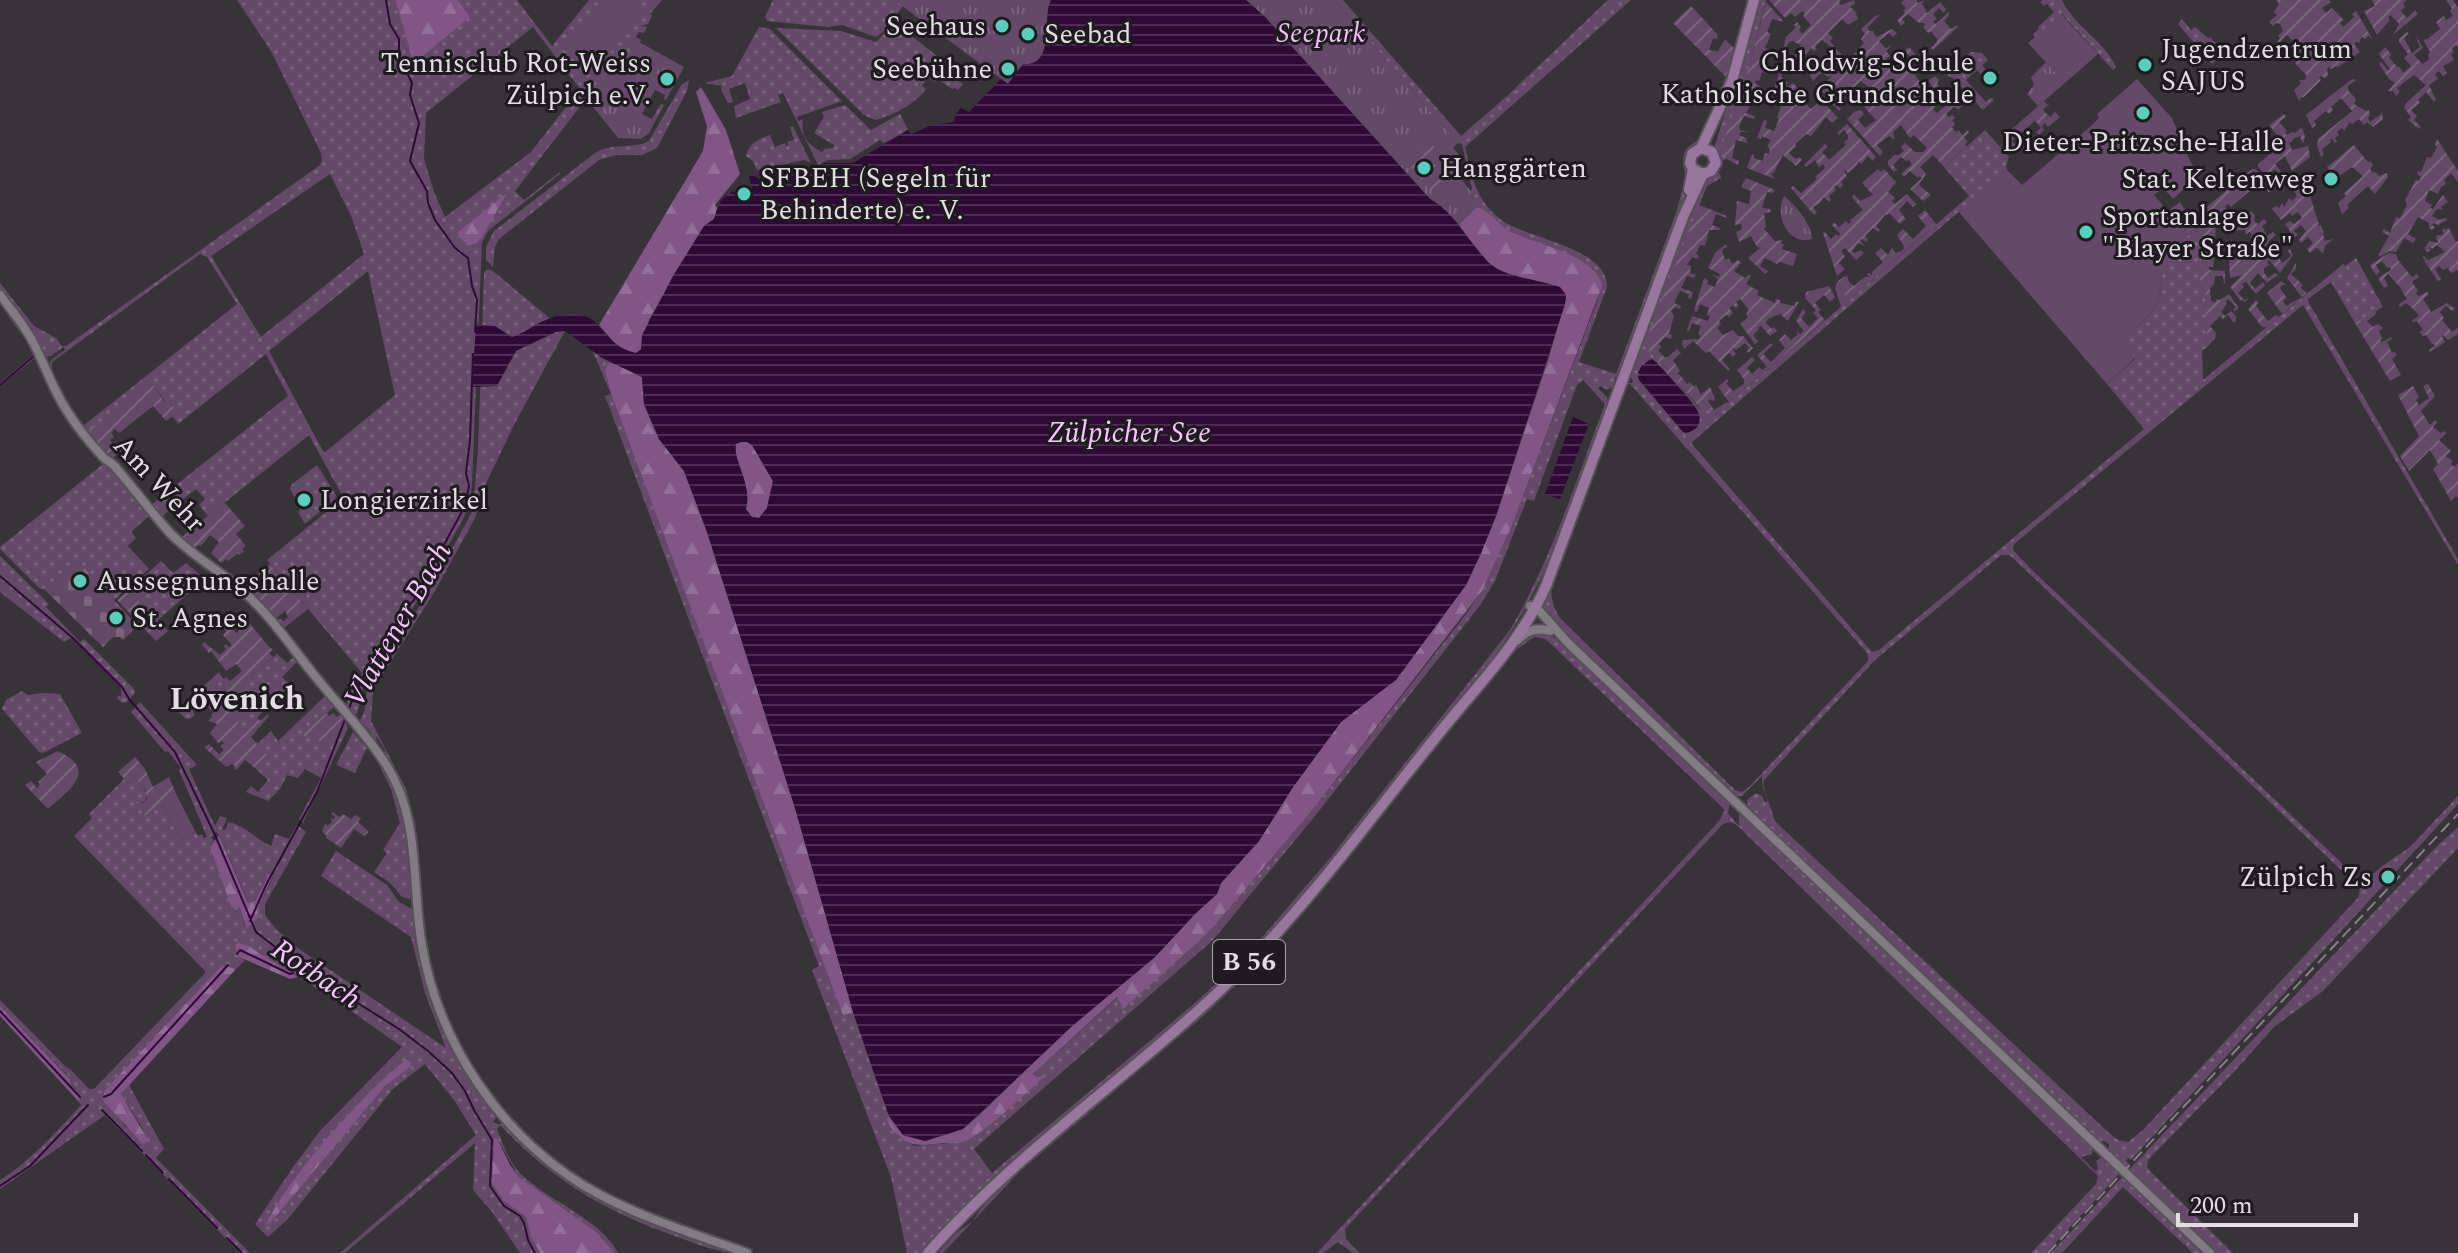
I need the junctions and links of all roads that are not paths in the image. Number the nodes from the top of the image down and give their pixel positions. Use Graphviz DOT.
graph roads {
  1 [pos="1754,0"];
  2 [pos="1707,150"];
  3 [pos="1698,172"];
  4 [pos="0,295"];
  5 [pos="1532,609"];
  6 [pos="1550,631"];
  7 [pos="1568,643"];
  8 [pos="1498,660"];
  9 [pos="1471,693"];
  10 [pos="987,1194"];
  11 [pos="747,1253"];
  12 [pos="928,1253"];
  13 [pos="936,1253"];
  14 [pos="2210,1253"];
  1 -- 2 [label="main road, B 56"];
  2 -- 3 [label="main road, B 56"];
  2 -- 3 [label="main road, B 56"];
  3 -- 5 [label="main road, B 56"];
  4 -- 11 [label="street, Am Wehr"];
  5 -- 6 [label="street"];
  5 -- 7 [label="street"];
  5 -- 8 [label="main road, B 56"];
  5 -- 9 [label="main road, B 56"];
  6 -- 7 [label="street"];
  6 -- 8 [label="street, B 56"];
  7 -- 14 [label="street"];
  8 -- 9 [label="main road, B 56"];
  9 -- 10 [label="main road, B 56"];
  10 -- 12 [label="main road, B 56"];
  10 -- 13 [label="main road, B 56"];
}
